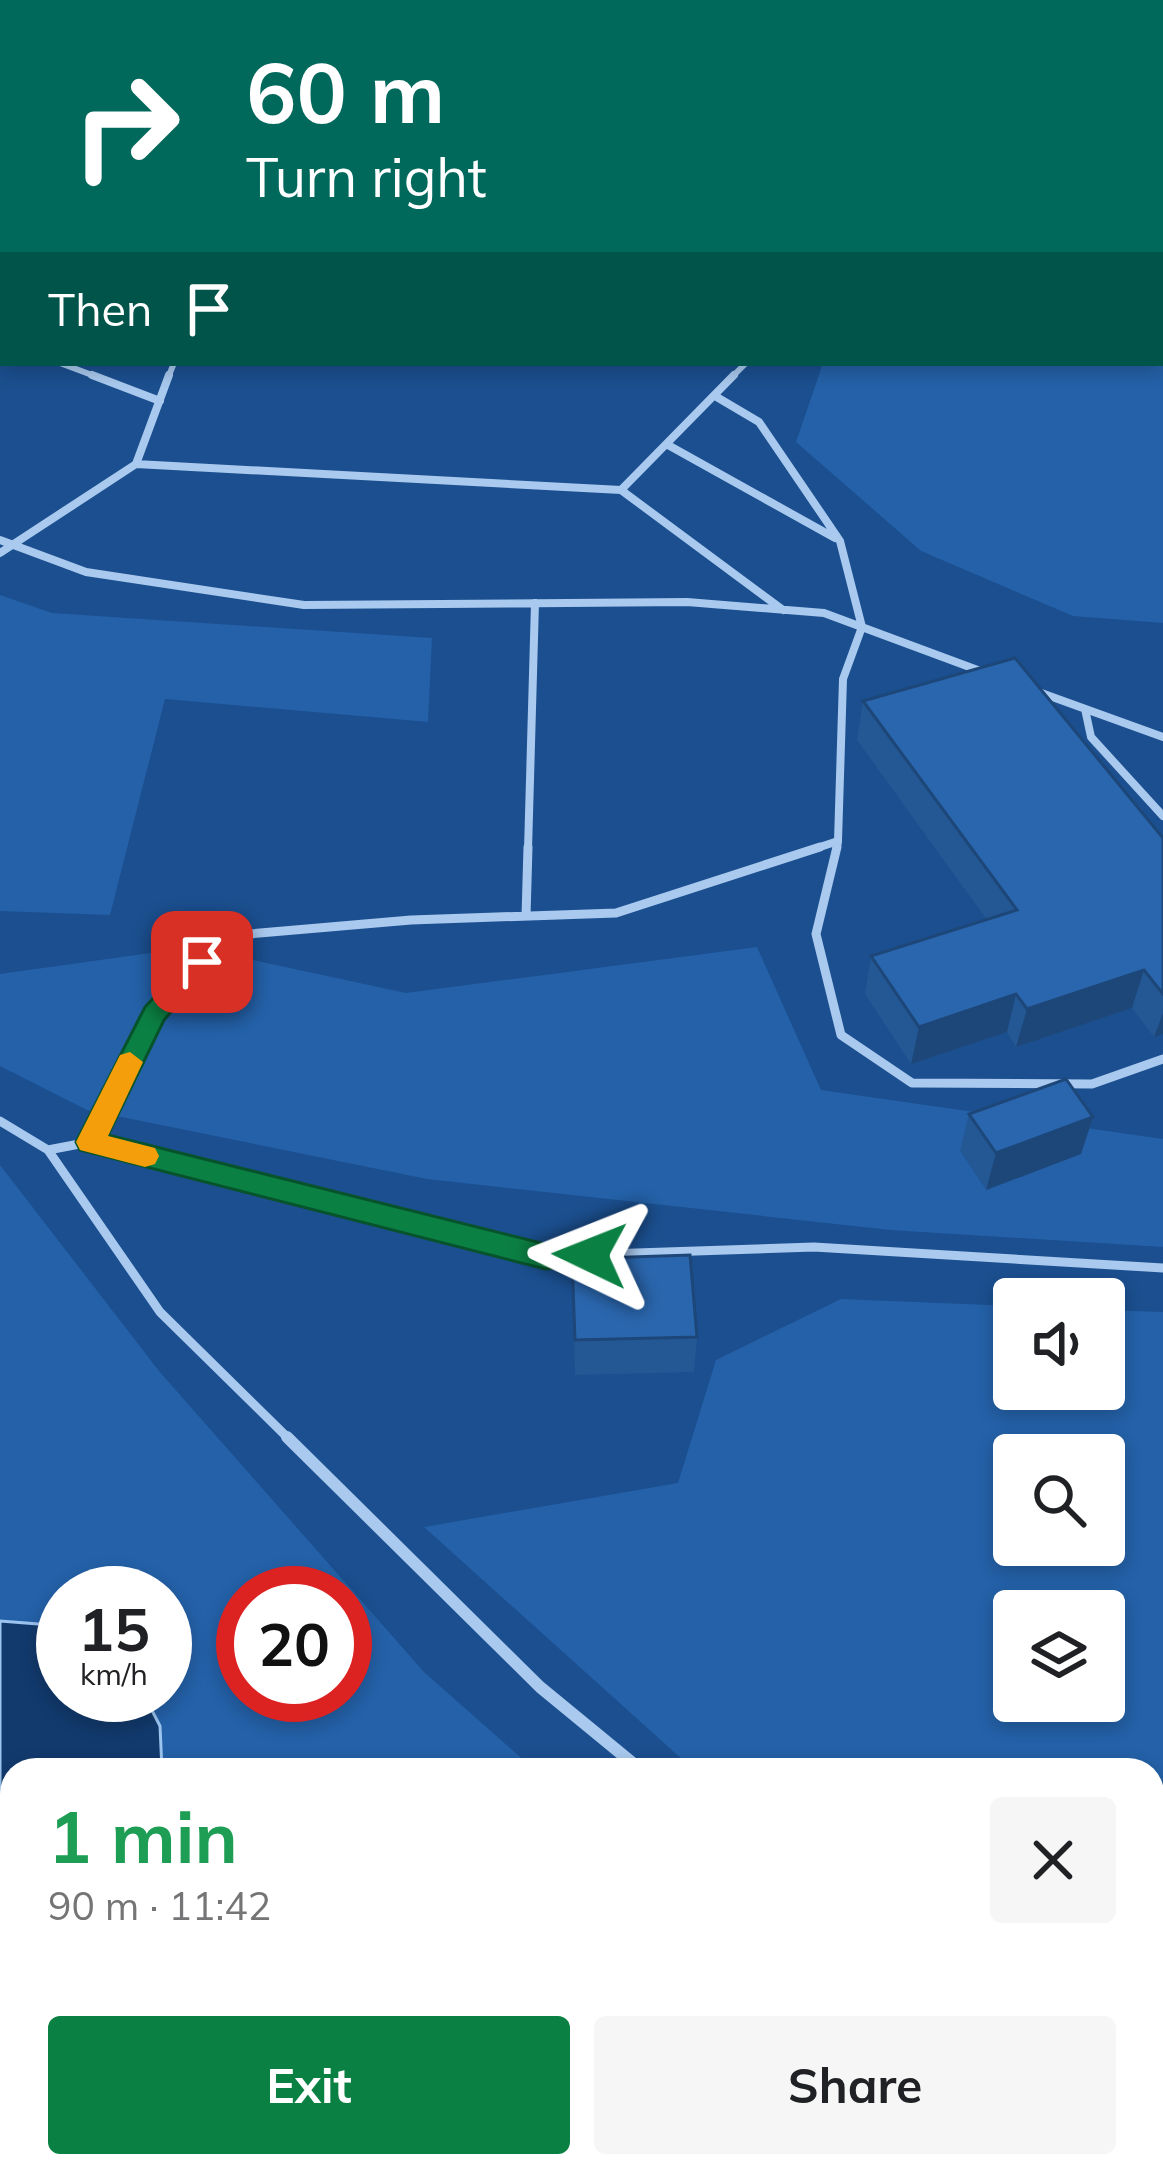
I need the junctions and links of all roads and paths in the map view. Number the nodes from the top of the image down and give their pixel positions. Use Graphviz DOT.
graph roads {
  1 [pos="68,366"];
  2 [pos="173,366"];
  3 [pos="743,366"];
  4 [pos="715,396"];
  5 [pos="160,401"];
  6 [pos="668,445"];
  7 [pos="136,464"];
  8 [pos="621,490"];
  9 [pos="0,540"];
  10 [pos="840,541"];
  11 [pos="14,545"];
  12 [pos="0,553"];
  13 [pos="535,603"];
  14 [pos="783,610"];
  15 [pos="862,627"];
  16 [pos="996,676"];
  17 [pos="1018,684"];
  18 [pos="1085,709"];
  19 [pos="1163,737"];
  20 [pos="1163,816"];
  21 [pos="838,841"];
  22 [pos="526,916"];
  23 [pos="1163,1059"];
  24 [pos="0,1121"];
  25 [pos="90,1142"];
  26 [pos="48,1150"];
  27 [pos="1163,1268"];
  28 [pos="626,1758"];
  1 -- 5 [label="lane"];
  2 -- 5 [label="lane"];
  3 -- 4 [label="lane"];
  4 -- 6 [label="lane"];
  4 -- 10 [label="lane"];
  5 -- 7 [label="lane"];
  6 -- 8 [label="lane"];
  6 -- 10 [label="lane"];
  7 -- 8 [label="lane"];
  7 -- 11 [label="lane"];
  8 -- 14 [label="lane"];
  9 -- 11 [label="lane"];
  10 -- 15 [label="lane"];
  11 -- 12 [label="lane"];
  11 -- 13 [label="lane"];
  13 -- 14 [label="lane"];
  13 -- 22 [label="lane"];
  14 -- 15 [label="lane"];
  15 -- 16 [label="lane"];
  15 -- 21 [label="lane"];
  17 -- 18 [label="lane"];
  18 -- 19 [label="lane"];
  18 -- 20 [label="lane"];
  21 -- 22 [label="lane"];
  21 -- 23 [label="lane"];
  22 -- 25 [label="lane"];
  24 -- 26 [label="lane"];
  25 -- 26 [label="lane"];
  25 -- 27 [label="lane"];
  26 -- 28 [label="lane"];
}
